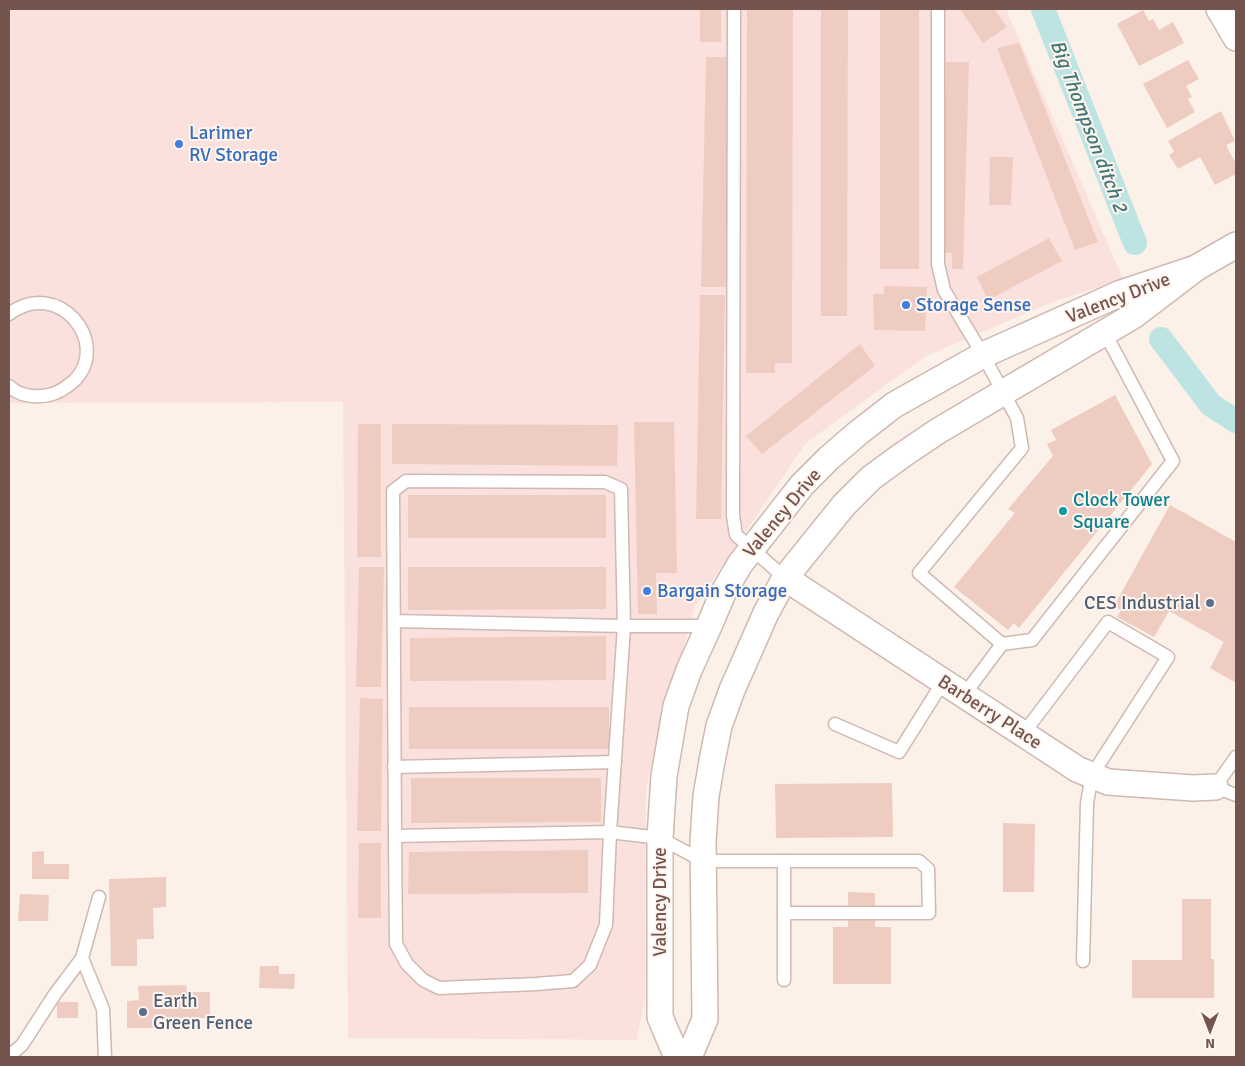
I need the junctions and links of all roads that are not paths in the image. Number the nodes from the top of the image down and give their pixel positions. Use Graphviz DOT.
graph roads {
  1 [pos="734,9"];
  2 [pos="938,9"];
  3 [pos="1219,9"];
  4 [pos="1236,38"];
  5 [pos="1236,245"];
  6 [pos="1196,268"];
  7 [pos="9,314"];
  8 [pos="1105,333"];
  9 [pos="983,354"];
  10 [pos="9,386"];
  11 [pos="1003,393"];
  12 [pos="751,548"];
  13 [pos="785,578"];
  14 [pos="394,621"];
  15 [pos="624,626"];
  16 [pos="709,626"];
  17 [pos="1002,644"];
  18 [pos="943,682"];
  19 [pos="964,695"];
  20 [pos="834,724"];
  21 [pos="1023,734"];
  22 [pos="1236,757"];
  23 [pos="615,762"];
  24 [pos="394,767"];
  25 [pos="1092,775"];
  26 [pos="1226,791"];
  27 [pos="610,832"];
  28 [pos="394,836"];
  29 [pos="660,838"];
  30 [pos="703,861"];
  31 [pos="784,861"];
  32 [pos="99,897"];
  33 [pos="784,913"];
  34 [pos="82,958"];
  35 [pos="1083,961"];
  36 [pos="784,980"];
  37 [pos="9,1056"];
  38 [pos="105,1057"];
  39 [pos="678,1057"];
  40 [pos="689,1057"];
  1 -- 12 [label="lane"];
  2 -- 9 [label="lane"];
  3 -- 4 [label="street"];
  5 -- 6 [label="street, Valency Drive"];
  6 -- 8 [label="street, Valency Drive"];
  6 -- 9 [label="street, Valency Drive"];
  7 -- 10 [label="lane"];
  8 -- 11 [label="street, Valency Drive"];
  8 -- 17 [label="lane"];
  9 -- 11 [label="lane"];
  9 -- 12 [label="street, Valency Drive"];
  11 -- 13 [label="street, Valency Drive"];
  11 -- 17 [label="lane"];
  12 -- 13 [label="lane"];
  12 -- 16 [label="street, Valency Drive"];
  13 -- 18 [label="street, Barberry Place"];
  13 -- 30 [label="street, Valency Drive"];
  14 -- 15 [label="lane"];
  14 -- 15 [label="lane"];
  14 -- 24 [label="lane"];
  15 -- 16 [label="lane"];
  15 -- 23 [label="lane"];
  16 -- 29 [label="street, Valency Drive"];
  17 -- 19 [label="lane"];
  18 -- 19 [label="street, Barberry Place"];
  18 -- 20 [label="lane"];
  19 -- 21 [label="street, Barberry Place"];
  21 -- 25 [label="street, Barberry Place"];
  21 -- 25 [label="lane"];
  22 -- 26 [label="lane"];
  23 -- 24 [label="lane"];
  23 -- 27 [label="lane"];
  24 -- 28 [label="lane"];
  25 -- 26 [label="street, Barberry Place"];
  25 -- 35 [label="lane"];
  27 -- 28 [label="lane"];
  27 -- 28 [label="lane"];
  27 -- 29 [label="lane"];
  29 -- 30 [label="lane"];
  29 -- 39 [label="street, Valency Drive"];
  30 -- 31 [label="lane"];
  30 -- 40 [label="street, Valency Drive"];
  31 -- 33 [label="lane"];
  31 -- 33 [label="lane"];
  32 -- 34 [label="lane"];
  33 -- 36 [label="lane"];
  34 -- 37 [label="lane"];
  34 -- 38 [label="lane"];
}
